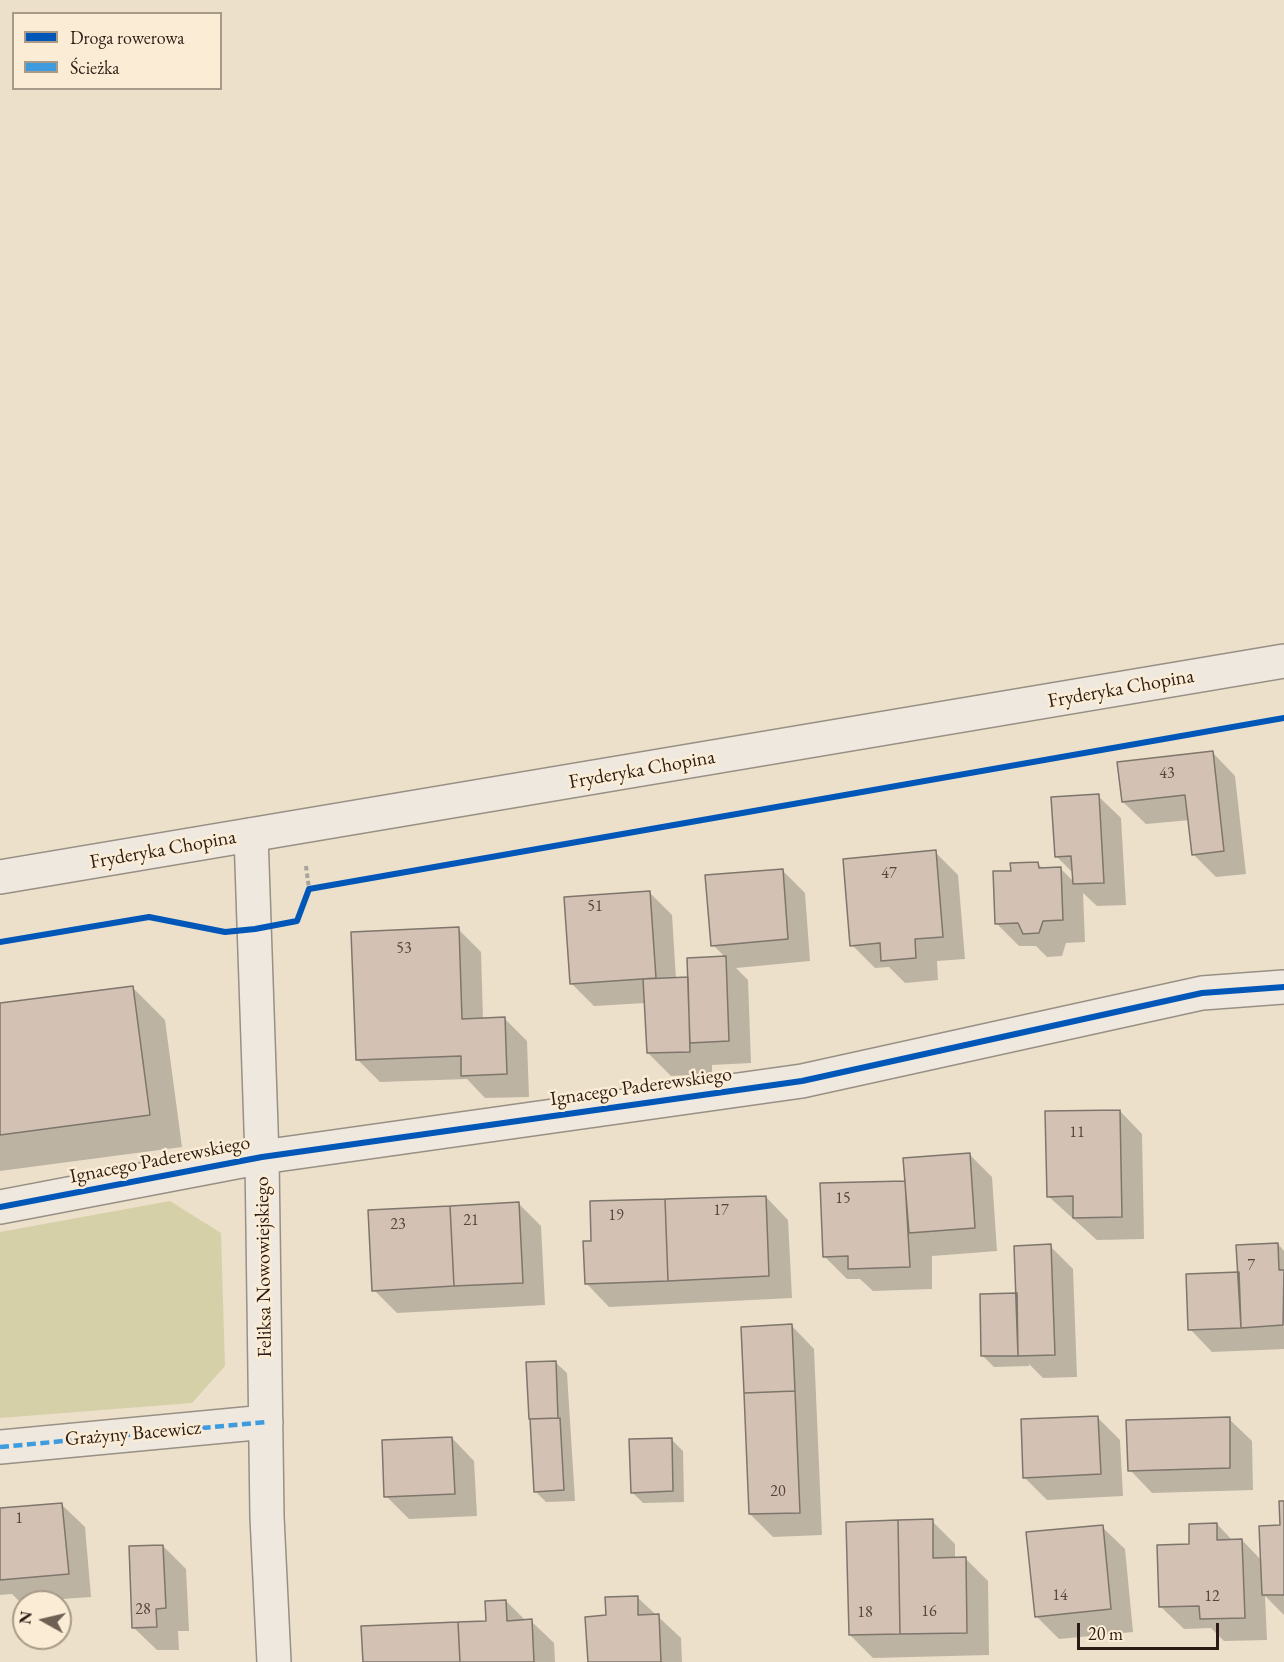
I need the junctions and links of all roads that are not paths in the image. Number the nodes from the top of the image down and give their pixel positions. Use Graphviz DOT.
graph roads {
  1 [pos="1284,662"];
  2 [pos="251,835"];
  3 [pos="0,878"];
  4 [pos="1284,987"];
  5 [pos="262,1157"];
  6 [pos="0,1207"];
  7 [pos="266,1422"];
  8 [pos="0,1447"];
  9 [pos="273,1662"];
  1 -- 2 [label="street, Fryderyka Chopina"];
  2 -- 3 [label="street, Fryderyka Chopina"];
  2 -- 5 [label="street, Feliksa Nowowiejskiego"];
  4 -- 5 [label="street, Ignacego Paderewskiego"];
  5 -- 6 [label="street, Ignacego Paderewskiego"];
  5 -- 7 [label="street, Feliksa Nowowiejskiego"];
  7 -- 8 [label="street, Grażyny Bacewicz"];
  7 -- 9 [label="street, Feliksa Nowowiejskiego"];
}
